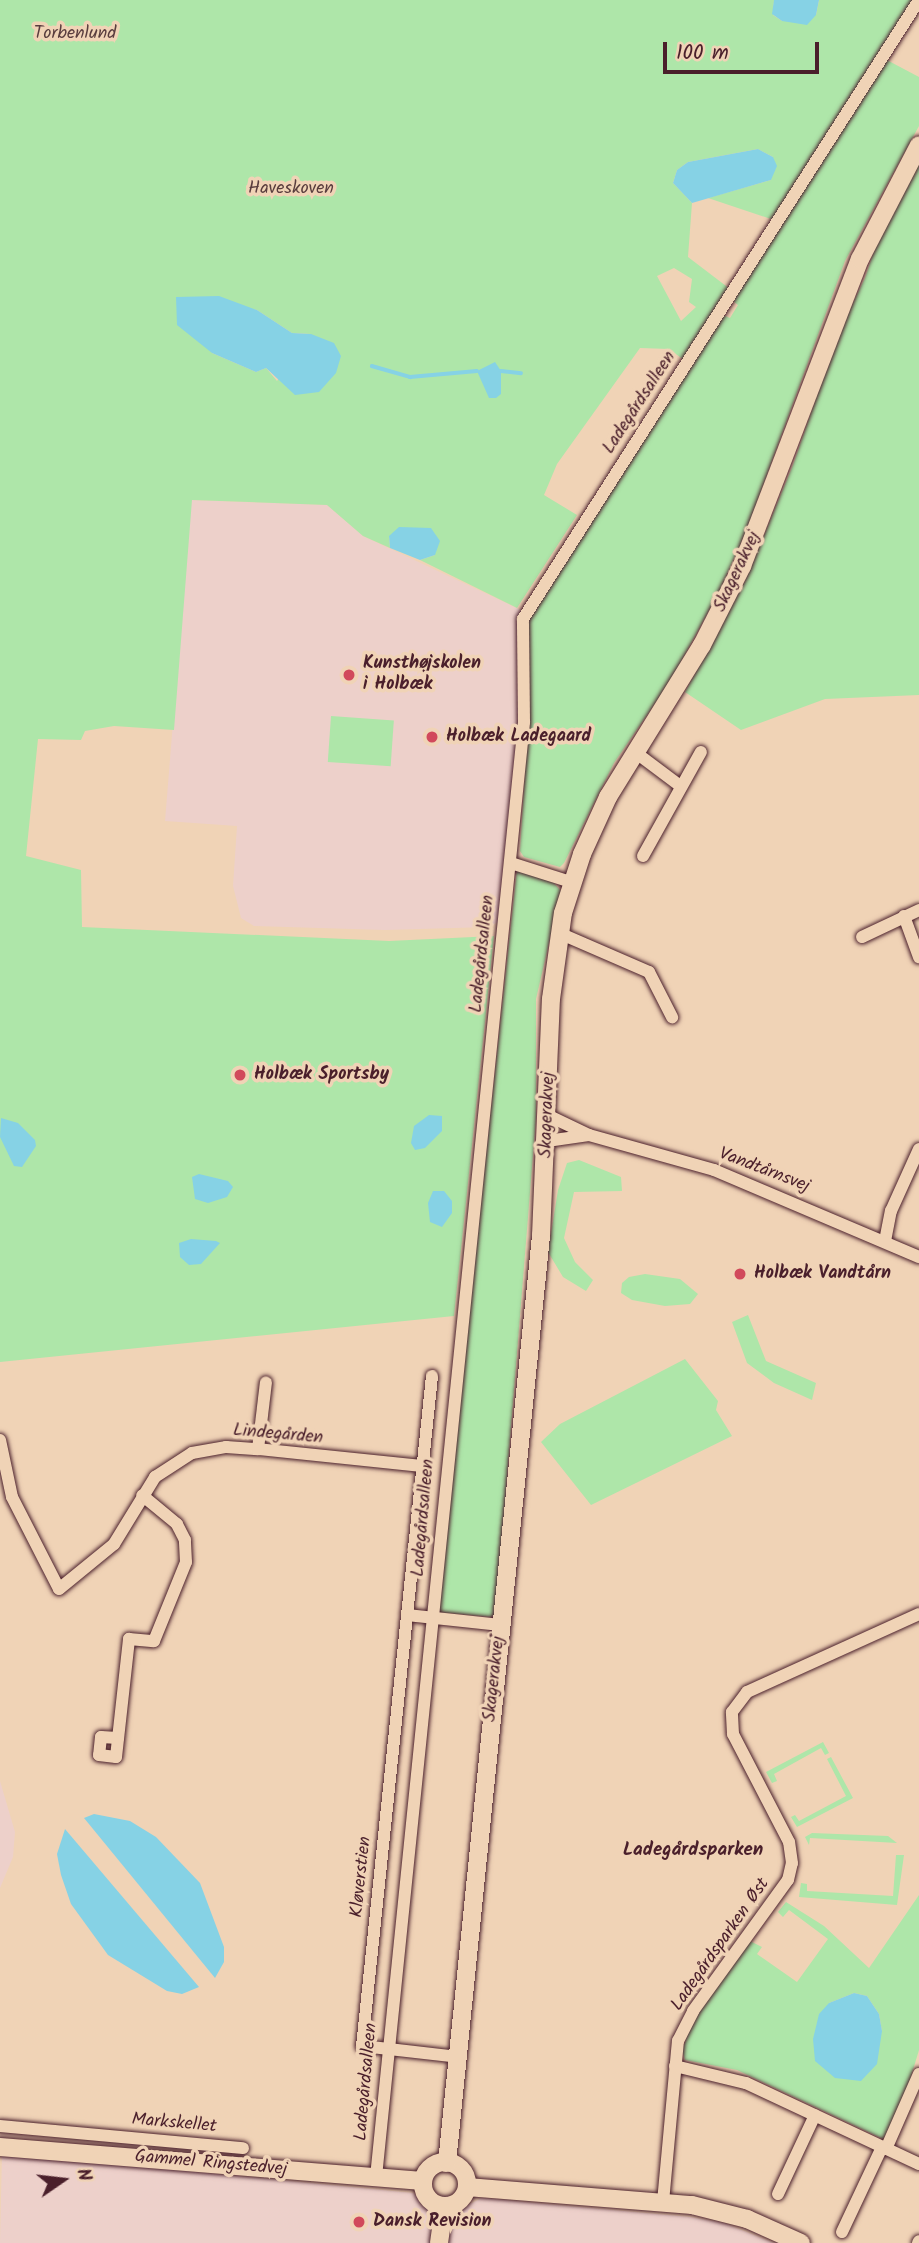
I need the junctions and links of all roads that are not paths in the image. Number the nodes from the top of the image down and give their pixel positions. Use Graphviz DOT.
graph roads {
  1 [pos="919,0"];
  2 [pos="919,145"];
  3 [pos="701,752"];
  4 [pos="632,758"];
  5 [pos="679,785"];
  6 [pos="643,856"];
  7 [pos="511,863"];
  8 [pos="572,882"];
  9 [pos="919,910"];
  10 [pos="904,916"];
  11 [pos="559,933"];
  12 [pos="862,937"];
  13 [pos="587,949"];
  14 [pos="556,951"];
  15 [pos="919,957"];
  16 [pos="672,1017"];
  17 [pos="549,1116"];
  18 [pos="589,1135"];
  19 [pos="547,1141"];
  20 [pos="919,1149"];
  21 [pos="879,1238"];
  22 [pos="919,1257"];
  23 [pos="432,1376"];
  24 [pos="266,1382"];
  25 [pos="0,1440"];
  26 [pos="258,1449"];
  27 [pos="423,1466"];
  28 [pos="142,1495"];
  29 [pos="919,1614"];
  30 [pos="407,1615"];
  31 [pos="432,1617"];
  32 [pos="500,1625"];
  33 [pos="118,1738"];
  34 [pos="387,2049"];
  35 [pos="458,2057"];
  36 [pos="675,2066"];
  37 [pos="919,2074"];
  38 [pos="815,2115"];
  39 [pos="0,2126"];
  40 [pos="102,2135"];
  41 [pos="0,2147"];
  42 [pos="243,2148"];
  43 [pos="884,2148"];
  44 [pos="100,2155"];
  45 [pos="447,2162"];
  46 [pos="919,2164"];
  47 [pos="376,2177"];
  48 [pos="423,2181"];
  49 [pos="467,2187"];
  50 [pos="778,2194"];
  51 [pos="663,2202"];
  52 [pos="444,2207"];
  53 [pos="842,2232"];
  54 [pos="439,2243"];
  55 [pos="801,2243"];
  1 -- 7 [label="street, Ladegårdsalleen"];
  2 -- 4 [label="street, Skagerakvej"];
  3 -- 5 [label="street"];
  4 -- 5 [label="street"];
  4 -- 8 [label="street, Skagerakvej"];
  5 -- 6 [label="street"];
  7 -- 8 [label="street"];
  7 -- 31 [label="street, Ladegårdsalleen"];
  8 -- 11 [label="street, Skagerakvej"];
  9 -- 10 [label="street"];
  10 -- 12 [label="street"];
  10 -- 15 [label="street"];
  11 -- 13 [label="street"];
  11 -- 14 [label="street, Skagerakvej"];
  13 -- 14 [label="street"];
  13 -- 16 [label="street"];
  14 -- 17 [label="street, Skagerakvej"];
  17 -- 18 [label="street, Vandtårnsvej"];
  17 -- 19 [label="street, Skagerakvej"];
  18 -- 19 [label="street, Vandtårnsvej"];
  18 -- 21 [label="street, Vandtårnsvej"];
  19 -- 32 [label="street, Skagerakvej"];
  20 -- 21 [label="street"];
  21 -- 22 [label="street, Vandtårnsvej"];
  23 -- 27 [label="street, Kløverstien"];
  24 -- 26 [label="street"];
  25 -- 28 [label="street, Lindegården"];
  26 -- 27 [label="street, Lindegården"];
  26 -- 28 [label="street, Lindegården"];
  27 -- 30 [label="street, Kløverstien"];
  28 -- 33 [label="street"];
  29 -- 36 [label="street, Ladegårdsparken Øst"];
  30 -- 31 [label="street"];
  30 -- 34 [label="street, Kløverstien"];
  31 -- 32 [label="street"];
  31 -- 34 [label="street, Ladegårdsalleen"];
  32 -- 35 [label="street, Skagerakvej"];
  34 -- 35 [label="street, Kløverstien"];
  34 -- 47 [label="street, Ladegårdsalleen"];
  35 -- 45 [label="street, Skagerakvej"];
  36 -- 38 [label="street"];
  36 -- 51 [label="street, Ladegårdsparken Øst"];
  37 -- 43 [label="street"];
  38 -- 43 [label="street"];
  38 -- 50 [label="street"];
  39 -- 40 [label="street, Markskellet"];
  40 -- 42 [label="street, Markskellet"];
  40 -- 44 [label="street"];
  41 -- 44 [label="street, Gammel Ringstedvej"];
  43 -- 46 [label="street"];
  43 -- 53 [label="street"];
  44 -- 47 [label="street, Gammel Ringstedvej"];
  45 -- 48 [label="street"];
  45 -- 49 [label="street"];
  47 -- 48 [label="street, Gammel Ringstedvej"];
  48 -- 52 [label="street"];
  49 -- 51 [label="street"];
  49 -- 52 [label="street"];
  51 -- 55 [label="street"];
  52 -- 54 [label="street"];
}
